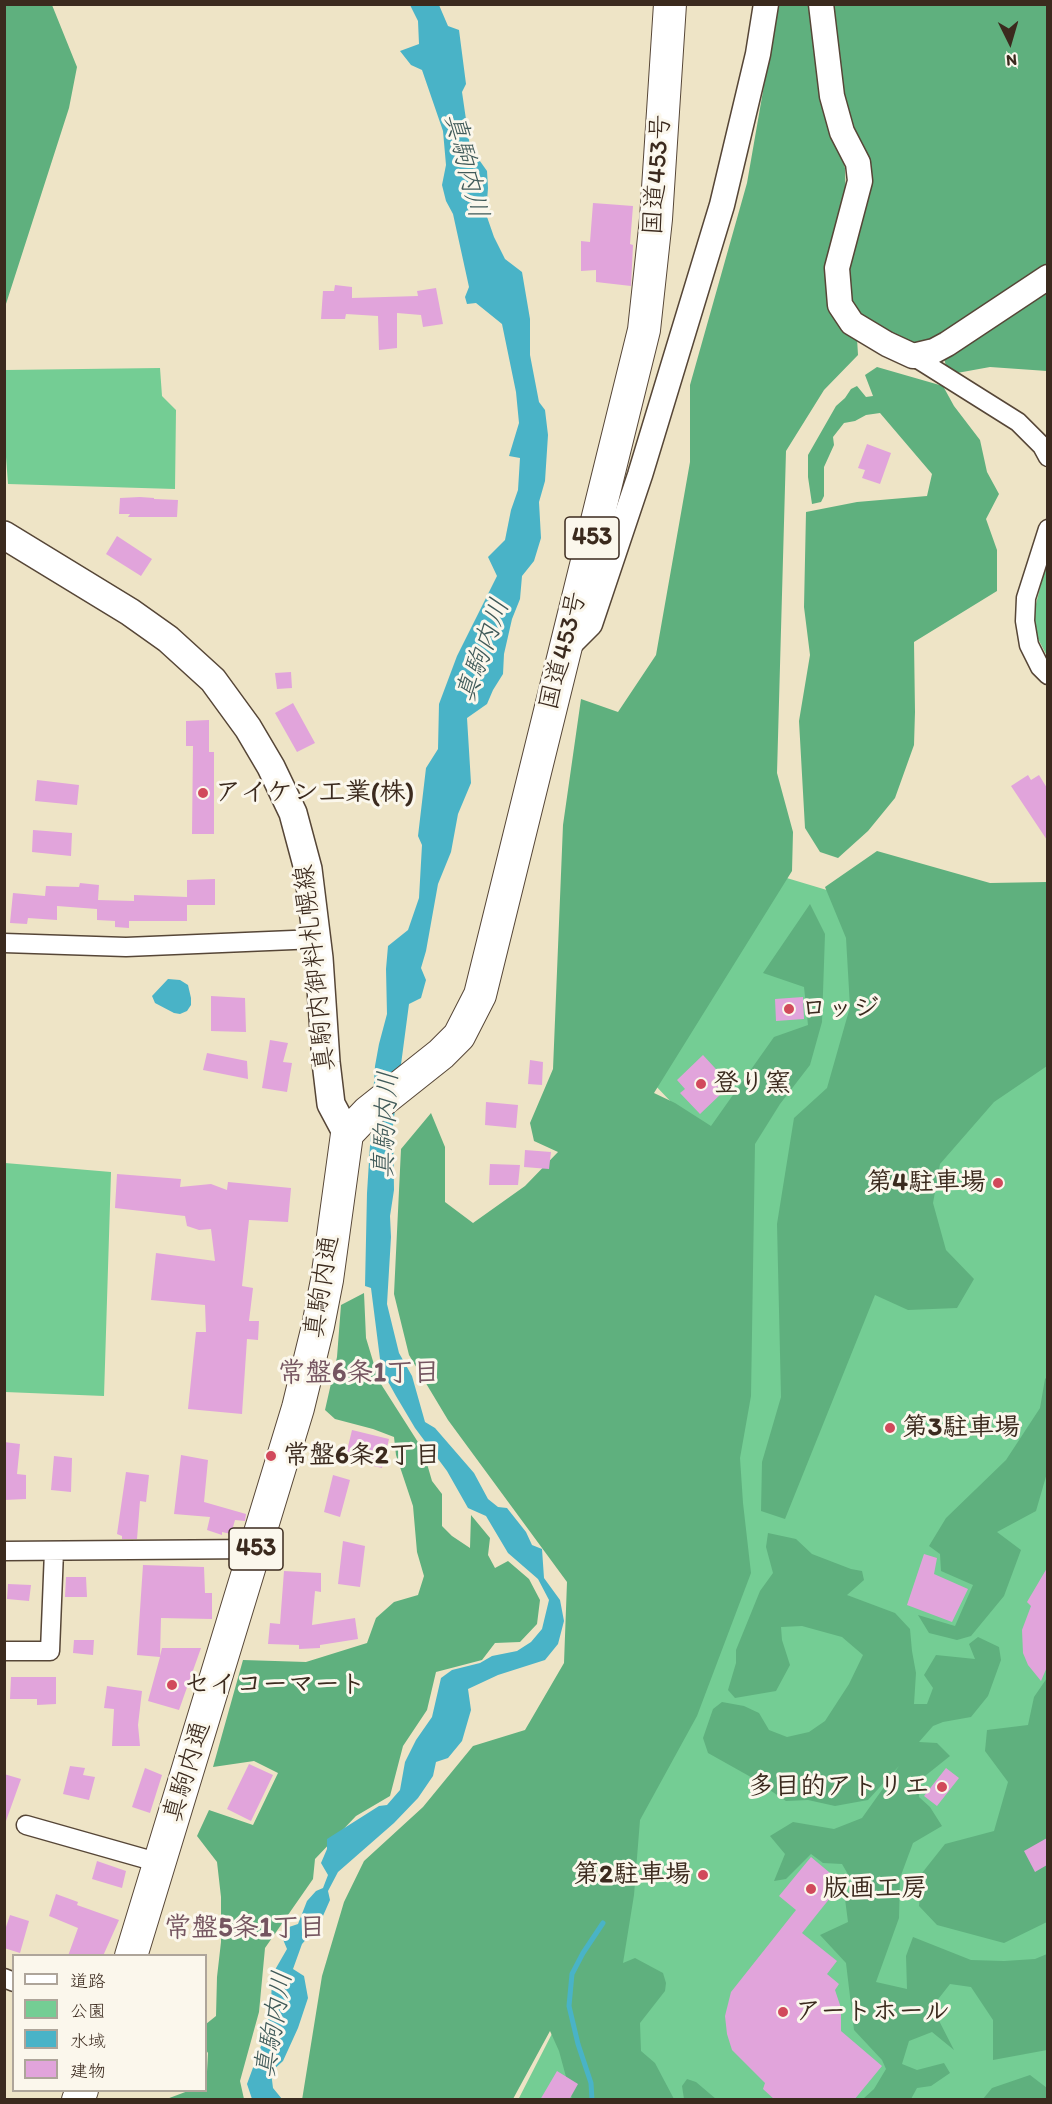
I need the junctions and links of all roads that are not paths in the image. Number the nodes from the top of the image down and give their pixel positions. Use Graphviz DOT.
graph roads {
  1 [pos="670,4"];
  2 [pos="766,4"];
  3 [pos="821,4"];
  4 [pos="1047,277"];
  5 [pos="913,356"];
  6 [pos="1047,457"];
  7 [pos="1047,528"];
  8 [pos="4,535"];
  9 [pos="564,651"];
  10 [pos="1047,675"];
  11 [pos="317,939"];
  12 [pos="4,943"];
  13 [pos="357,1123"];
  14 [pos="256,1549"];
  15 [pos="4,1551"];
  16 [pos="54,1551"];
  17 [pos="4,1652"];
  18 [pos="26,1824"];
  19 [pos="160,1863"];
  20 [pos="132,1954"];
  1 -- 9 [label="highway, 国道453号 / 453"];
  2 -- 9 [label="street"];
  3 -- 5 [label="street"];
  4 -- 5 [label="street"];
  5 -- 6 [label="street"];
  7 -- 10 [label="street"];
  8 -- 11 [label="main road, 真駒内御料札幌線"];
  9 -- 13 [label="highway, 国道453号 / 453"];
  11 -- 12 [label="street"];
  11 -- 13 [label="main road, 真駒内御料札幌線"];
  13 -- 14 [label="highway, 真駒内通 / 453"];
  14 -- 16 [label="street"];
  14 -- 19 [label="highway, 真駒内通 / 453"];
  15 -- 16 [label="street"];
  16 -- 17 [label="street"];
  18 -- 19 [label="street"];
  19 -- 20 [label="highway, 真駒内通 / 453"];
}
